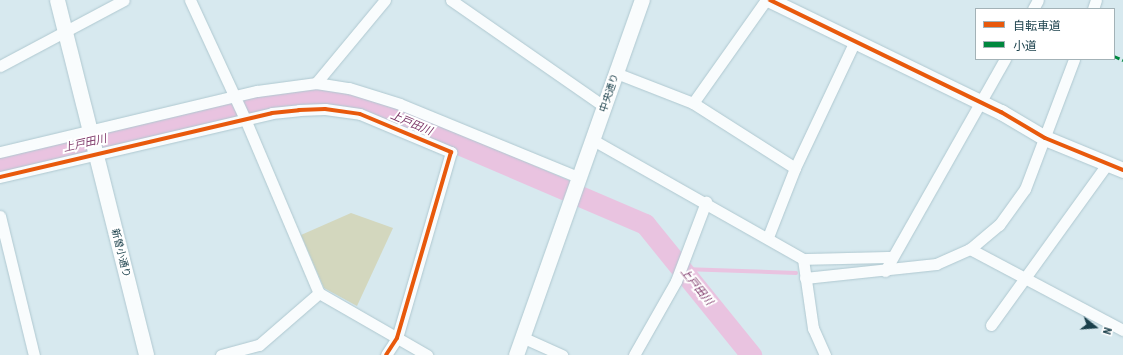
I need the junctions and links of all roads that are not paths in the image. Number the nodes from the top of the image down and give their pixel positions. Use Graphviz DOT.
graph roads {
  1 [pos="57,0"];
  2 [pos="124,0"];
  3 [pos="190,0"];
  4 [pos="385,0"];
  5 [pos="451,0"];
  6 [pos="642,0"];
  7 [pos="766,0"];
  8 [pos="770,0"];
  9 [pos="65,32"];
  10 [pos="855,41"];
  11 [pos="1004,60"];
  12 [pos="1074,60"];
  13 [pos="0,66"];
  14 [pos="616,73"];
  15 [pos="316,83"];
  16 [pos="235,96"];
  17 [pos="693,103"];
  18 [pos="982,103"];
  19 [pos="604,107"];
  20 [pos="246,120"];
  21 [pos="90,131"];
  22 [pos="1045,138"];
  23 [pos="593,140"];
  24 [pos="0,152"];
  25 [pos="96,152"];
  26 [pos="1107,164"];
  27 [pos="795,168"];
  28 [pos="1123,170"];
  29 [pos="0,177"];
  30 [pos="578,182"];
  31 [pos="706,202"];
  32 [pos="0,216"];
  33 [pos="768,237"];
  34 [pos="970,249"];
  35 [pos="892,257"];
  36 [pos="803,259"];
  37 [pos="885,270"];
  38 [pos="805,278"];
  39 [pos="1024,278"];
  40 [pos="319,293"];
  41 [pos="992,325"];
  42 [pos="1123,330"];
  43 [pos="397,338"];
  44 [pos="524,338"];
  45 [pos="34,355"];
  46 [pos="146,355"];
  47 [pos="221,355"];
  48 [pos="386,355"];
  49 [pos="427,355"];
  50 [pos="516,355"];
  51 [pos="562,355"];
  52 [pos="634,355"];
  53 [pos="825,355"];
  1 -- 9 [label="street"];
  2 -- 9 [label="street"];
  3 -- 16 [label="street"];
  4 -- 15 [label="street"];
  5 -- 19 [label="street"];
  6 -- 14 [label="street, 中央通り"];
  7 -- 17 [label="street"];
  8 -- 10 [label="street"];
  9 -- 13 [label="street"];
  9 -- 21 [label="street"];
  10 -- 18 [label="street"];
  10 -- 27 [label="street"];
  11 -- 18 [label="street"];
  12 -- 22 [label="street"];
  14 -- 17 [label="street"];
  14 -- 19 [label="street, 中央通り"];
  15 -- 16 [label="street"];
  15 -- 30 [label="street"];
  16 -- 20 [label="street"];
  16 -- 21 [label="street"];
  17 -- 27 [label="street"];
  18 -- 22 [label="street"];
  18 -- 35 [label="street"];
  19 -- 23 [label="street, 中央通り"];
  20 -- 25 [label="street"];
  20 -- 40 [label="street"];
  20 -- 43 [label="street"];
  21 -- 24 [label="street"];
  21 -- 25 [label="street, 新曽小通り"];
  22 -- 26 [label="street"];
  22 -- 34 [label="street"];
  23 -- 30 [label="street, 中央通り"];
  23 -- 31 [label="street"];
  25 -- 29 [label="street"];
  25 -- 46 [label="street, 新曽小通り"];
  26 -- 28 [label="street"];
  26 -- 39 [label="street"];
  27 -- 33 [label="street"];
  30 -- 44 [label="street, 中央通り"];
  31 -- 33 [label="street"];
  31 -- 52 [label="street"];
  32 -- 45 [label="street"];
  33 -- 36 [label="street"];
  34 -- 37 [label="street"];
  34 -- 39 [label="street"];
  35 -- 36 [label="street"];
  35 -- 37 [label="street"];
  36 -- 38 [label="street"];
  37 -- 38 [label="street"];
  38 -- 53 [label="street"];
  39 -- 41 [label="street"];
  39 -- 42 [label="street"];
  40 -- 43 [label="street"];
  40 -- 47 [label="street"];
  43 -- 48 [label="street"];
  43 -- 49 [label="street"];
  44 -- 50 [label="street"];
  44 -- 51 [label="street"];
}
